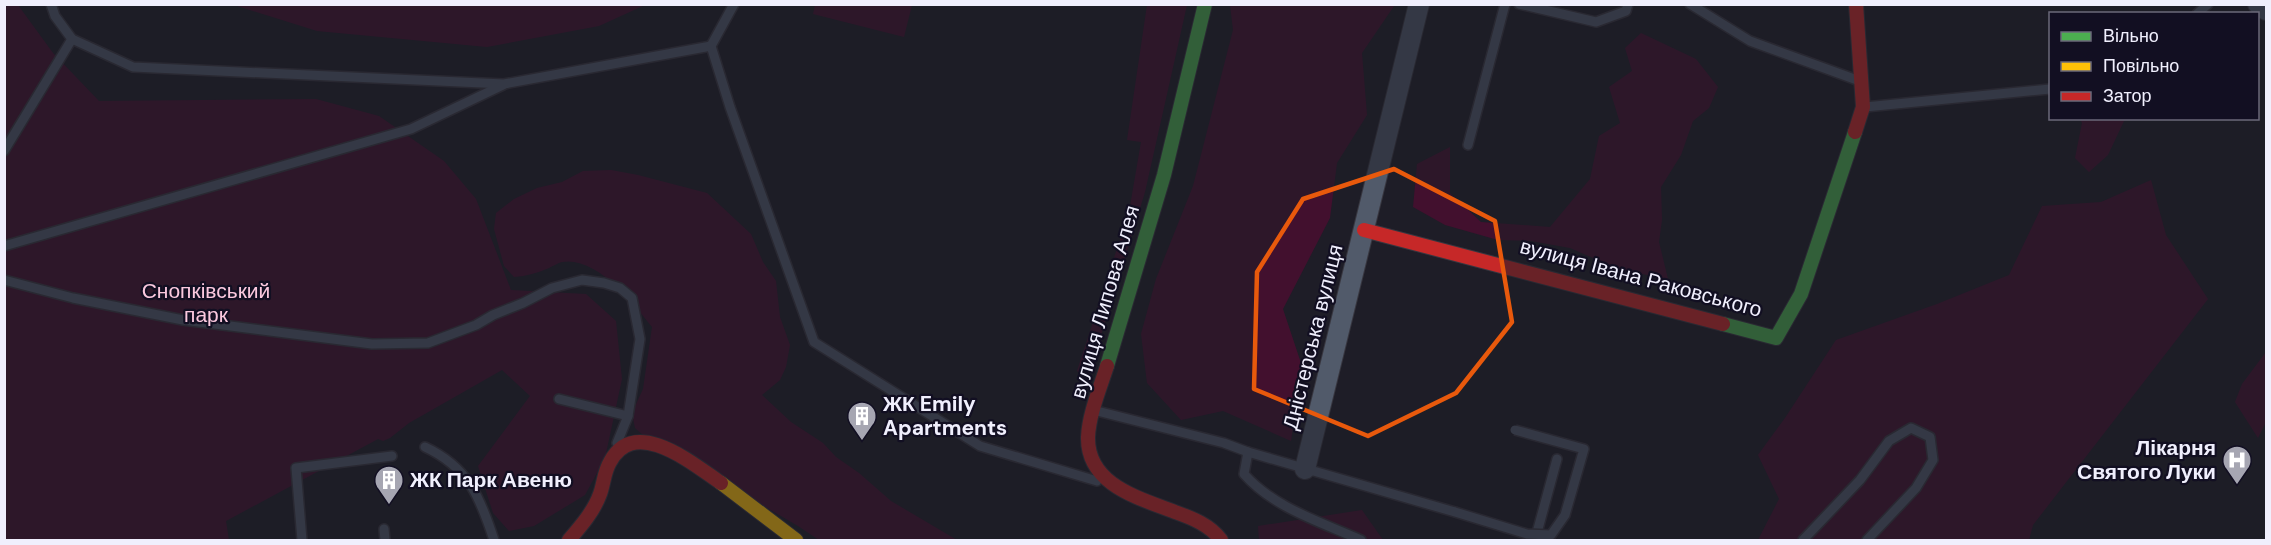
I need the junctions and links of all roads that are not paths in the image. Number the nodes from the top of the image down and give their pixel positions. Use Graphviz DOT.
graph roads {
  1 [pos="51,4"];
  2 [pos="734,4"];
  3 [pos="1205,4"];
  4 [pos="1419,4"];
  5 [pos="1505,4"];
  6 [pos="1519,4"];
  7 [pos="1628,4"];
  8 [pos="1690,4"];
  9 [pos="1856,4"];
  10 [pos="2258,4"];
  11 [pos="2266,10"];
  12 [pos="72,39"];
  13 [pos="711,46"];
  14 [pos="1861,82"];
  15 [pos="504,84"];
  16 [pos="2049,89"];
  17 [pos="1863,107"];
  18 [pos="1468,145"];
  19 [pos="4,151"];
  20 [pos="1364,230"];
  21 [pos="4,246"];
  22 [pos="4,280"];
  23 [pos="560,399"];
  24 [pos="1094,410"];
  25 [pos="628,416"];
  26 [pos="1515,430"];
  27 [pos="425,447"];
  28 [pos="1248,452"];
  29 [pos="392,456"];
  30 [pos="381,458"];
  31 [pos="610,459"];
  32 [pos="1557,459"];
  33 [pos="1305,469"];
  34 [pos="381,470"];
  35 [pos="1112,486"];
  36 [pos="384,529"];
  37 [pos="302,540"];
  38 [pos="385,540"];
  39 [pos="494,540"];
  40 [pos="570,540"];
  41 [pos="796,540"];
  42 [pos="1221,540"];
  43 [pos="1361,540"];
  44 [pos="1535,540"];
  45 [pos="1803,540"];
  46 [pos="1867,540"];
  1 -- 12 [label="lane"];
  2 -- 13 [label="lane"];
  3 -- 24 [label="street, вулиця Липова Алея"];
  4 -- 20 [label="street, Дністерська вулиця"];
  5 -- 18 [label="lane"];
  6 -- 7 [label="lane"];
  8 -- 14 [label="lane"];
  9 -- 14 [label="street, вулиця Івана Раковського"];
  10 -- 11 [label="street"];
  12 -- 15 [label="lane"];
  12 -- 19 [label="lane"];
  13 -- 15 [label="lane"];
  13 -- 35 [label="lane"];
  14 -- 17 [label="street, вулиця Івана Раковського"];
  15 -- 21 [label="lane"];
  16 -- 17 [label="lane"];
  17 -- 20 [label="street, вулиця Івана Раковського"];
  20 -- 33 [label="street, Дністерська вулиця"];
  22 -- 25 [label="lane"];
  23 -- 25 [label="lane"];
  24 -- 28 [label="lane"];
  24 -- 35 [label="street, вулиця Липова Алея"];
  25 -- 31 [label="lane"];
  26 -- 33 [label="lane, bridge"];
  27 -- 39 [label="lane"];
  28 -- 33 [label="lane"];
  28 -- 43 [label="lane"];
  29 -- 30 [label="lane"];
  30 -- 34 [label="lane"];
  30 -- 37 [label="lane"];
  31 -- 40 [label="street"];
  31 -- 41 [label="street"];
  32 -- 44 [label="lane"];
  35 -- 42 [label="street, вулиця Липова Алея"];
  36 -- 38 [label="lane"];
  45 -- 46 [label="lane"];
}
